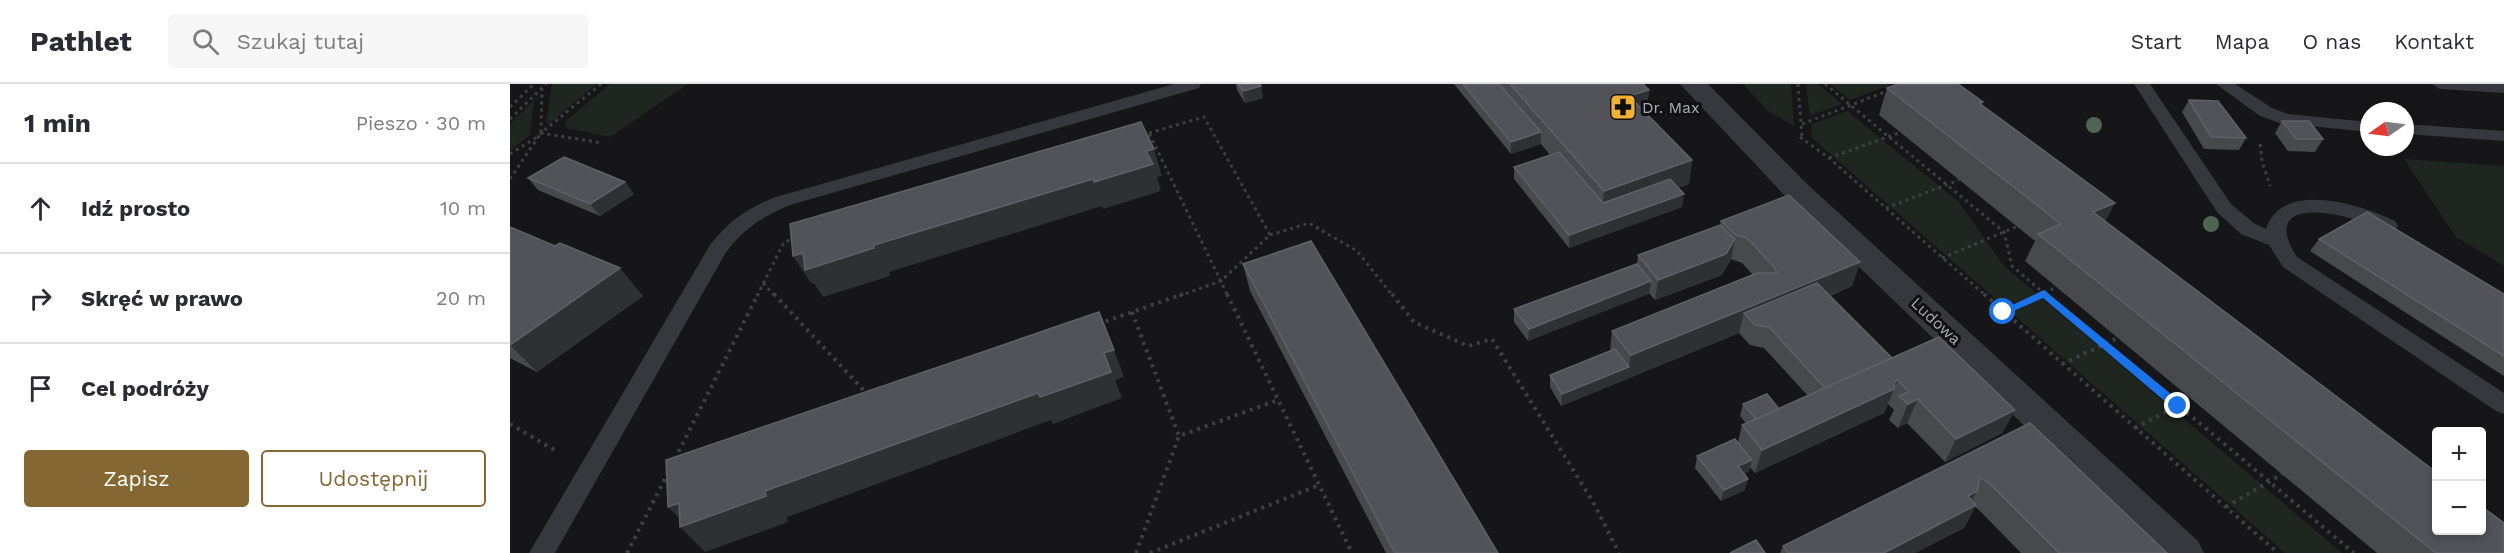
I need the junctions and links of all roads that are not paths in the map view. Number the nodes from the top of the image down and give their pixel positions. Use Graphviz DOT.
graph roads {
  1 [pos="1193,84"];
  2 [pos="1693,84"];
  3 [pos="2142,84"];
  4 [pos="2224,84"];
  5 [pos="2440,84"];
  6 [pos="2504,88"];
  7 [pos="2360,126"];
  8 [pos="2414,130"];
  9 [pos="2504,136"];
  10 [pos="2406,237"];
  11 [pos="2276,240"];
  12 [pos="2504,405"];
  13 [pos="542,553"];
  14 [pos="2184,553"];
  1 -- 13 [label="lane"];
  2 -- 14 [label="street, Ludowa"];
  3 -- 11 [label="lane"];
  4 -- 7 [label="lane"];
  5 -- 6 [label="lane"];
  8 -- 9 [label="lane"];
  10 -- 11 [label="lane"];
  11 -- 12 [label="lane"];
}
